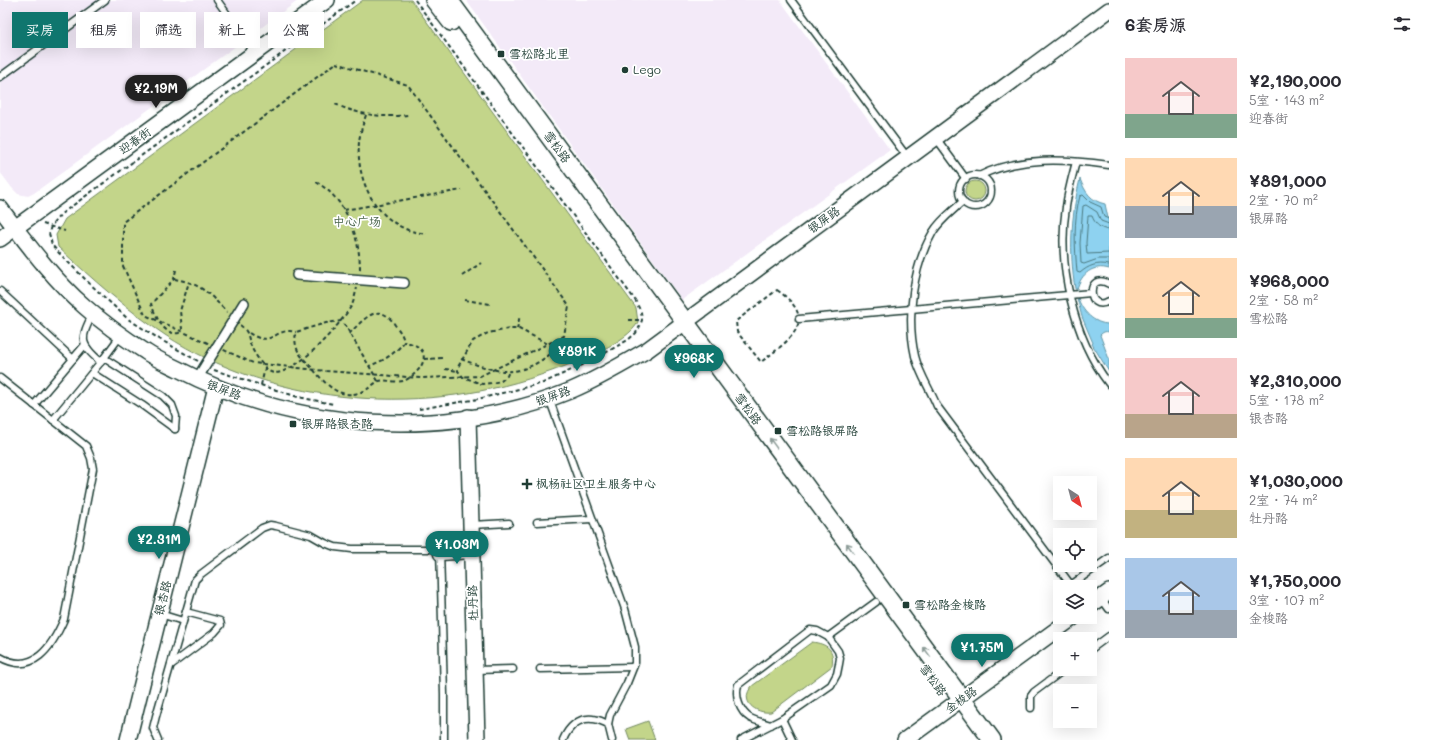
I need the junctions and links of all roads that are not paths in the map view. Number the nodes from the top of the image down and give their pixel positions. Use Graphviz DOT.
graph roads {
  1 [pos="105,0"];
  2 [pos="217,0"];
  3 [pos="327,0"];
  4 [pos="434,0"];
  5 [pos="449,0"];
  6 [pos="791,0"];
  7 [pos="1109,10"];
  8 [pos="255,53"];
  9 [pos="0,77"];
  10 [pos="935,138"];
  11 [pos="908,158"];
  12 [pos="1076,162"];
  13 [pos="1109,165"];
  14 [pos="979,176"];
  15 [pos="966,179"];
  16 [pos="963,201"];
  17 [pos="0,208"];
  18 [pos="15,228"];
  19 [pos="0,239"];
  20 [pos="297,275"];
  21 [pos="404,283"];
  22 [pos="1109,284"];
  23 [pos="0,291"];
  24 [pos="1091,293"];
  25 [pos="1070,296"];
  26 [pos="1109,301"];
  27 [pos="244,303"];
  28 [pos="912,308"];
  29 [pos="93,313"];
  30 [pos="799,319"];
  31 [pos="681,326"];
  32 [pos="121,335"];
  33 [pos="84,346"];
  34 [pos="73,358"];
  35 [pos="102,360"];
  36 [pos="92,373"];
  37 [pos="0,378"];
  38 [pos="196,379"];
  39 [pos="1109,384"];
  40 [pos="216,387"];
  41 [pos="549,398"];
  42 [pos="34,405"];
  43 [pos="468,417"];
  44 [pos="53,420"];
  45 [pos="592,519"];
  46 [pos="537,522"];
  47 [pos="509,523"];
  48 [pos="471,525"];
  49 [pos="472,552"];
  50 [pos="440,554"];
  51 [pos="1109,558"];
  52 [pos="876,602"];
  53 [pos="186,612"];
  54 [pos="159,614"];
  55 [pos="183,621"];
  56 [pos="1064,624"];
  57 [pos="1109,636"];
  58 [pos="828,637"];
  59 [pos="1097,645"];
  60 [pos="0,657"];
  61 [pos="171,665"];
  62 [pos="633,667"];
  63 [pos="513,669"];
  64 [pos="540,669"];
  65 [pos="475,670"];
  66 [pos="1056,676"];
  67 [pos="957,703"];
  68 [pos="1030,708"];
  69 [pos="782,719"];
  70 [pos="608,724"];
  71 [pos="771,725"];
  72 [pos="128,740"];
  73 [pos="158,740"];
  74 [pos="444,740"];
  75 [pos="477,740"];
  76 [pos="563,740"];
  77 [pos="612,740"];
  78 [pos="741,740"];
  79 [pos="792,740"];
  80 [pos="905,740"];
  81 [pos="977,740"];
  82 [pos="992,740"];
  1 -- 9 [label="lane"];
  2 -- 8 [label="lane"];
  3 -- 8 [label="street, 迎春街"];
  4 -- 31 [label="main road, 雪松路"];
  5 -- 31 [label="main road, 雪松路"];
  6 -- 11 [label="lane"];
  7 -- 10 [label="street, 银屏路"];
  8 -- 18 [label="street, 迎春街"];
  10 -- 11 [label="street, 银屏路"];
  10 -- 15 [label="lane"];
  11 -- 31 [label="street, 银屏路"];
  12 -- 13 [label="lane"];
  12 -- 14 [label="lane"];
  12 -- 25 [label="lane"];
  14 -- 15 [label="lane"];
  14 -- 16 [label="lane"];
  15 -- 16 [label="lane"];
  16 -- 28 [label="lane"];
  17 -- 18 [label="street, 银屏路"];
  18 -- 19 [label="street, 迎春街"];
  18 -- 29 [label="street, 银屏路"];
  20 -- 21 [label="street"];
  22 -- 24 [label="lane"];
  23 -- 34 [label="lane"];
  24 -- 25 [label="lane"];
  24 -- 26 [label="lane"];
  25 -- 28 [label="lane"];
  25 -- 39 [label="lane"];
  27 -- 38 [label="street"];
  28 -- 30 [label="lane"];
  28 -- 51 [label="lane"];
  29 -- 32 [label="street, 银屏路"];
  29 -- 33 [label="lane"];
  31 -- 41 [label="street, 银屏路"];
  31 -- 52 [label="main road, 雪松路"];
  67 -- 31 [label="main road, 雪松路, one-way"];
  32 -- 35 [label="lane"];
  32 -- 38 [label="street, 银屏路"];
  33 -- 34 [label="lane"];
  33 -- 35 [label="lane"];
  34 -- 42 [label="lane"];
  35 -- 36 [label="lane"];
  35 -- 36 [label="lane"];
  36 -- 44 [label="lane"];
  37 -- 42 [label="lane"];
  38 -- 40 [label="street, 银屏路"];
  40 -- 43 [label="street, 银屏路"];
  40 -- 54 [label="street, 银杏路"];
  41 -- 43 [label="street, 银屏路"];
  41 -- 45 [label="lane"];
  42 -- 44 [label="lane"];
  43 -- 48 [label="street, 牡丹路"];
  44 -- 60 [label="lane"];
  45 -- 46 [label="lane"];
  45 -- 62 [label="lane"];
  47 -- 48 [label="lane"];
  48 -- 49 [label="street, 牡丹路"];
  49 -- 50 [label="street"];
  49 -- 65 [label="street, 牡丹路"];
  50 -- 53 [label="lane"];
  50 -- 74 [label="lane"];
  52 -- 58 [label="lane"];
  52 -- 67 [label="main road, 雪松路"];
  53 -- 55 [label="lane"];
  53 -- 61 [label="lane"];
  54 -- 55 [label="lane"];
  54 -- 72 [label="street, 银杏路"];
  55 -- 61 [label="lane"];
  56 -- 67 [label="street, 金梭路"];
  57 -- 59 [label="lane"];
  58 -- 69 [label="lane"];
  58 -- 71 [label="lane"];
  61 -- 73 [label="lane"];
  62 -- 64 [label="lane"];
  62 -- 70 [label="lane"];
  63 -- 65 [label="lane"];
  65 -- 75 [label="street, 牡丹路"];
  66 -- 68 [label="lane"];
  67 -- 80 [label="street, 金梭路"];
  67 -- 81 [label="main road, 雪松路"];
  67 -- 82 [label="main road, 雪松路"];
  69 -- 71 [label="lane"];
  69 -- 79 [label="lane"];
  70 -- 76 [label="lane"];
  70 -- 77 [label="lane"];
  71 -- 78 [label="lane"];
}
